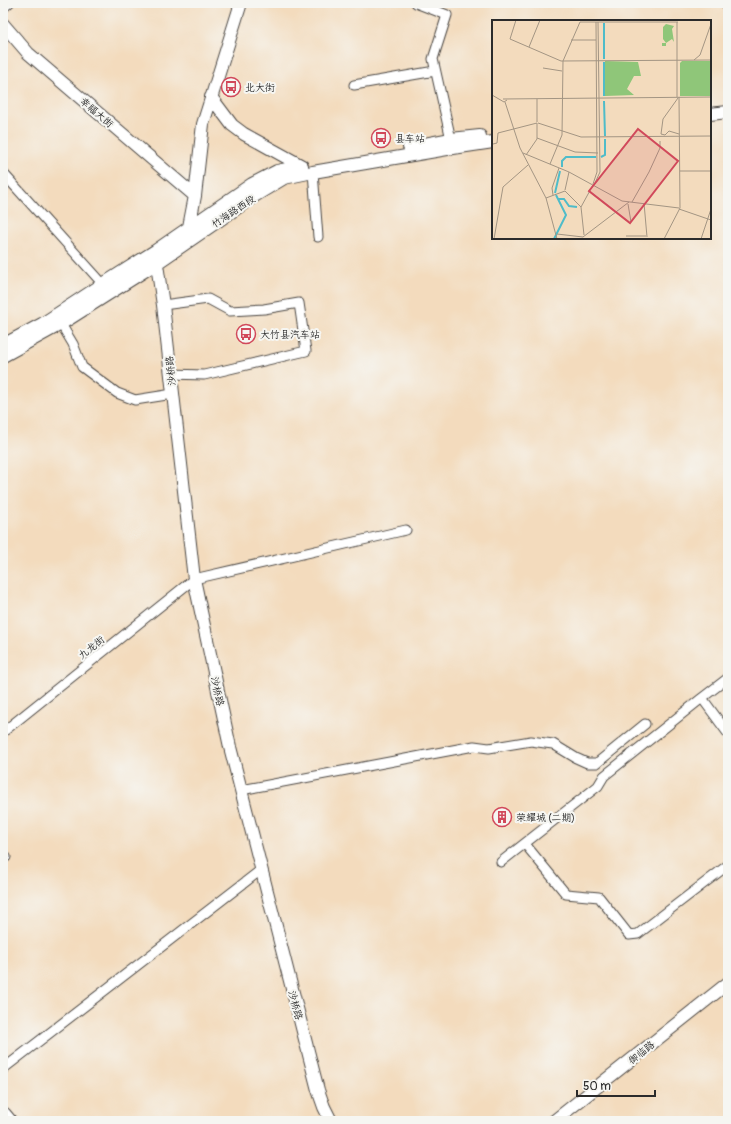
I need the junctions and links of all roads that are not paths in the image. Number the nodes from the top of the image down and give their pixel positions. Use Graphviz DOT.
graph roads {
  1 [pos="9,3"];
  2 [pos="241,3"];
  3 [pos="416,3"];
  4 [pos="3,8"];
  5 [pos="3,24"];
  6 [pos="435,71"];
  7 [pos="354,85"];
  8 [pos="211,97"];
  9 [pos="728,105"];
  10 [pos="711,107"];
  11 [pos="728,112"];
  12 [pos="711,114"];
  13 [pos="492,134"];
  14 [pos="492,142"];
  15 [pos="452,144"];
  16 [pos="308,169"];
  17 [pos="3,173"];
  18 [pos="195,196"];
  19 [pos="189,228"];
  20 [pos="318,237"];
  21 [pos="186,243"];
  22 [pos="155,251"];
  23 [pos="157,263"];
  24 [pos="103,284"];
  25 [pos="163,305"];
  26 [pos="61,324"];
  27 [pos="7,343"];
  28 [pos="3,356"];
  29 [pos="171,374"];
  30 [pos="173,394"];
  31 [pos="406,530"];
  32 [pos="194,578"];
  33 [pos="728,678"];
  34 [pos="702,698"];
  35 [pos="645,724"];
  36 [pos="3,732"];
  37 [pos="728,732"];
  38 [pos="241,790"];
  39 [pos="525,844"];
  40 [pos="501,862"];
  41 [pos="728,865"];
  42 [pos="262,869"];
  43 [pos="728,983"];
  44 [pos="3,1069"];
  45 [pos="3,1115"];
  46 [pos="8,1121"];
  47 [pos="331,1121"];
  48 [pos="554,1121"];
  1 -- 4 [label="street"];
  2 -- 8 [label="street"];
  3 -- 6 [label="street"];
  5 -- 18 [label="street, 幸福大街"];
  6 -- 7 [label="street"];
  6 -- 15 [label="street"];
  8 -- 16 [label="street"];
  8 -- 18 [label="street"];
  9 -- 10 [label="street"];
  11 -- 12 [label="street"];
  13 -- 15 [label="street, 竹海路西段"];
  14 -- 15 [label="street, 竹海路西段"];
  15 -- 16 [label="street, 竹海路西段"];
  16 -- 19 [label="street, 竹海路西段"];
  16 -- 20 [label="street"];
  16 -- 21 [label="street, 竹海路西段"];
  17 -- 24 [label="street"];
  18 -- 19 [label="street"];
  19 -- 21 [label="street"];
  19 -- 22 [label="street, 竹海路西段"];
  21 -- 23 [label="street, 竹海路西段"];
  22 -- 23 [label="street, 沙桥路"];
  22 -- 24 [label="street, 竹海路西段"];
  23 -- 25 [label="street, 沙桥路"];
  23 -- 26 [label="street, 竹海路西段"];
  24 -- 27 [label="street, 竹海路西段"];
  25 -- 29 [label="street, 沙桥路"];
  25 -- 29 [label="street"];
  26 -- 27 [label="street, 竹海路西段"];
  26 -- 30 [label="street"];
  27 -- 28 [label="street, 竹海路西段"];
  29 -- 30 [label="street, 沙桥路"];
  30 -- 32 [label="street, 沙桥路"];
  31 -- 32 [label="street"];
  32 -- 36 [label="street, 九龙街"];
  32 -- 38 [label="street, 沙桥路"];
  33 -- 34 [label="street"];
  34 -- 37 [label="street"];
  34 -- 39 [label="street"];
  35 -- 38 [label="street"];
  38 -- 42 [label="street, 沙桥路"];
  39 -- 40 [label="street"];
  39 -- 41 [label="street"];
  42 -- 44 [label="street"];
  42 -- 47 [label="street, 沙桥路"];
  43 -- 48 [label="street, 御临路"];
  45 -- 46 [label="highway"];
}
